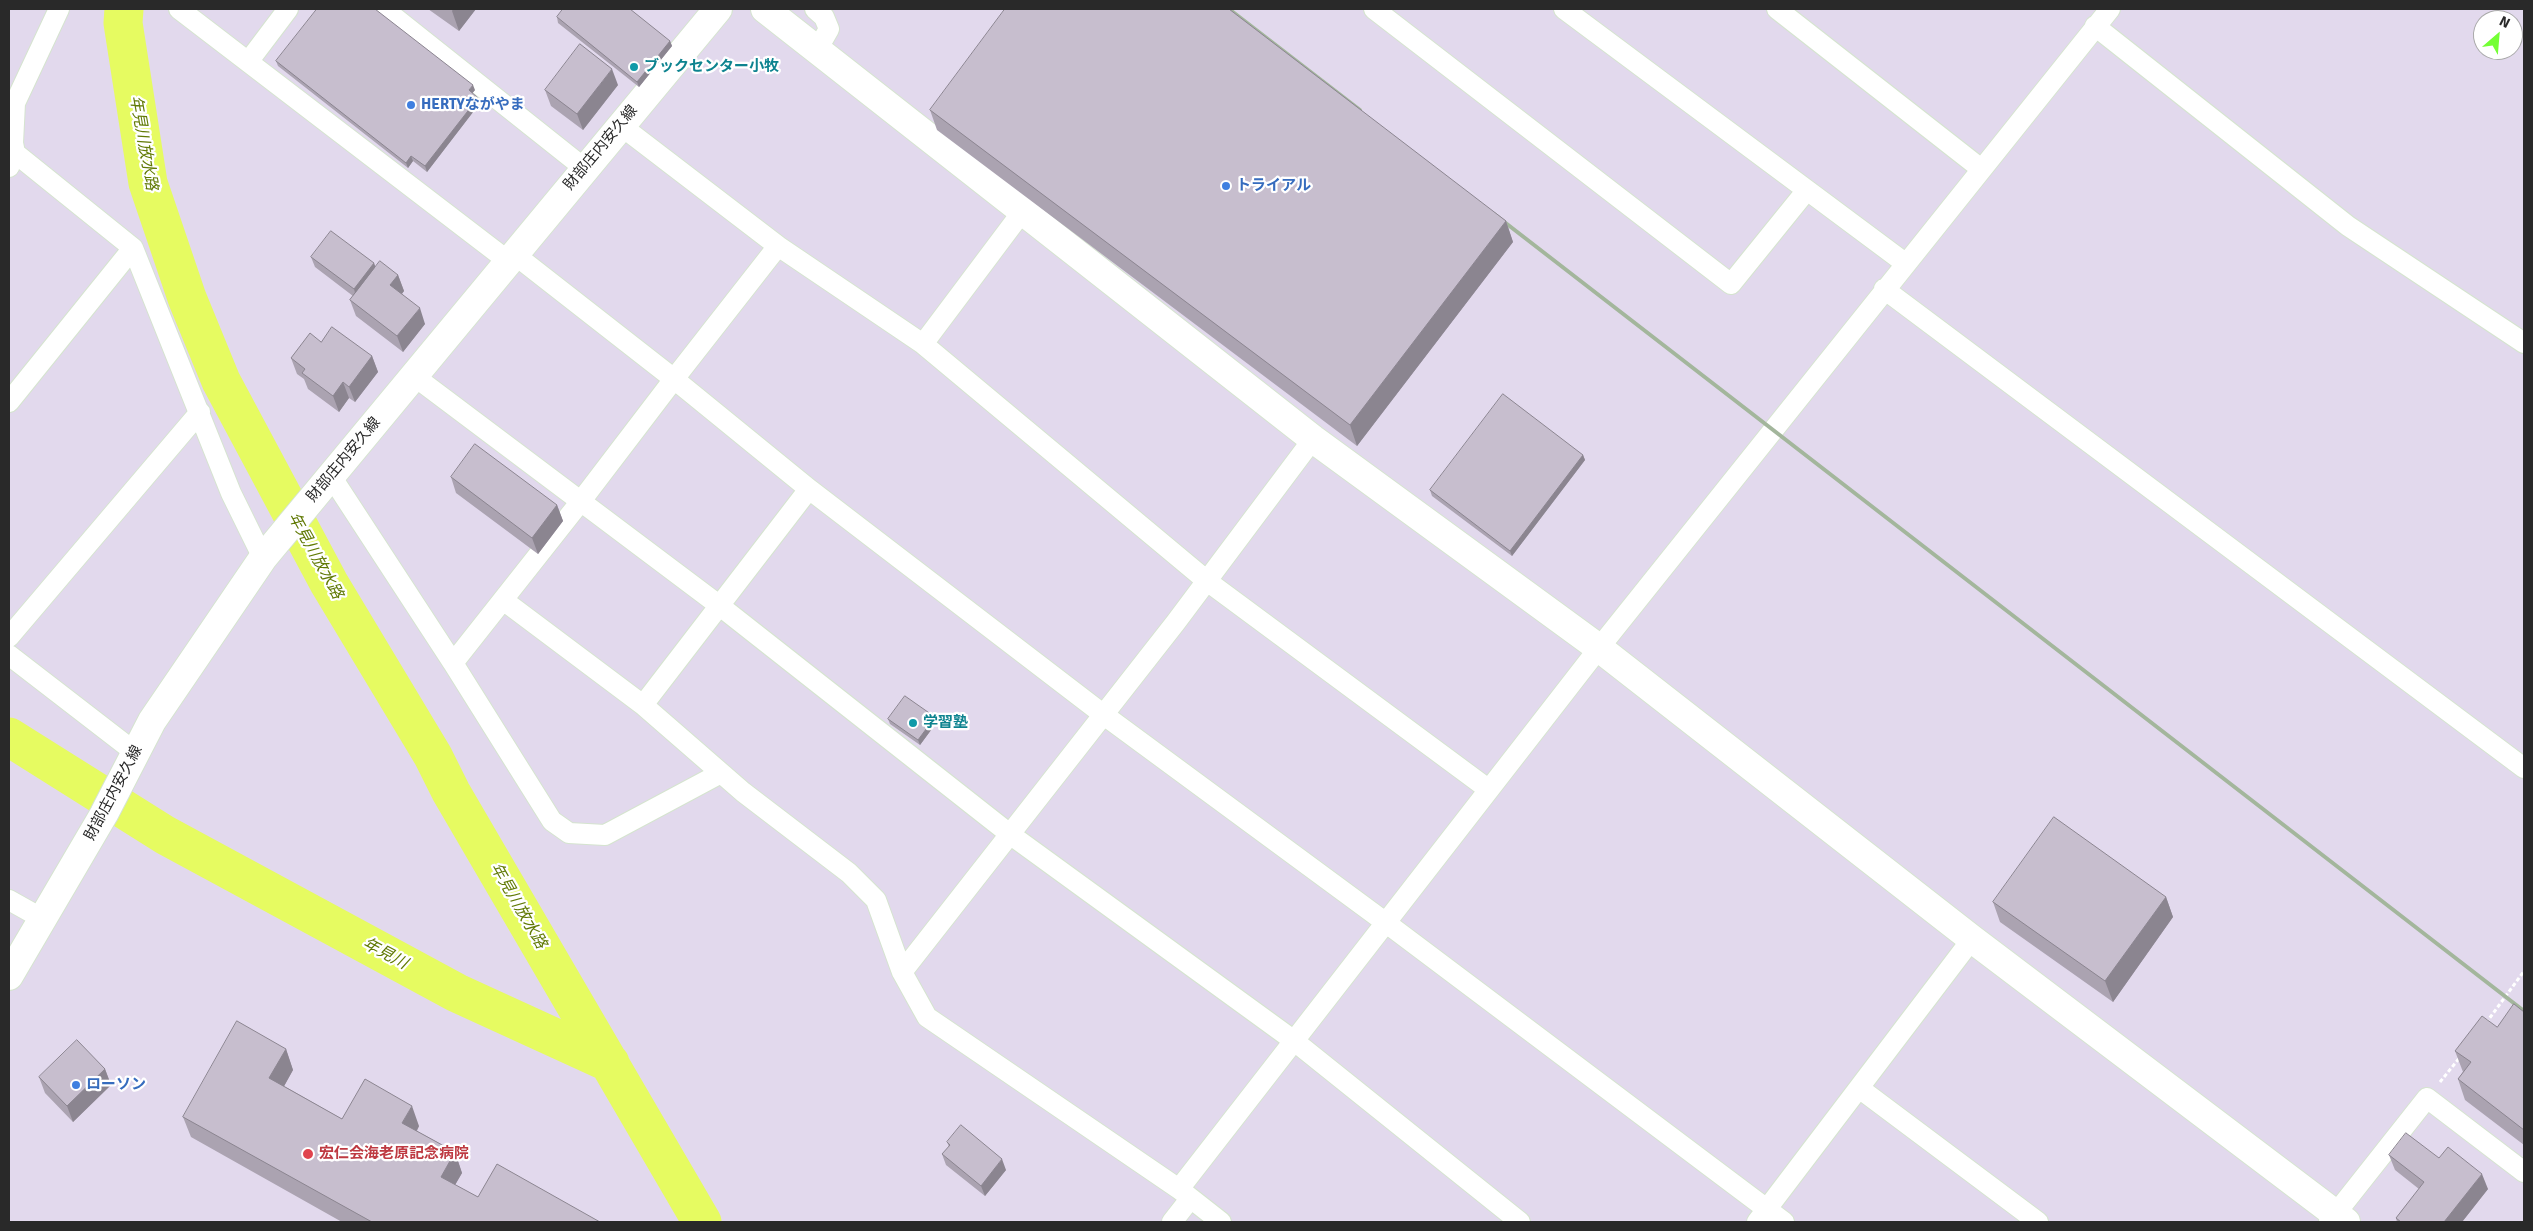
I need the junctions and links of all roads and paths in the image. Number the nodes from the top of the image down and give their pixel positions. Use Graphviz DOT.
graph roads {
  1 [pos="59,9"];
  2 [pos="288,9"];
  3 [pos="384,9"];
  4 [pos="718,9"];
  5 [pos="765,9"];
  6 [pos="815,9"];
  7 [pos="1374,9"];
  8 [pos="1564,9"];
  9 [pos="1777,9"];
  10 [pos="2110,9"];
  11 [pos="184,13"];
  12 [pos="2095,26"];
  13 [pos="817,50"];
  14 [pos="248,62"];
  15 [pos="620,125"];
  16 [pos="12,160"];
  17 [pos="584,168"];
  18 [pos="1980,168"];
  19 [pos="1807,190"];
  20 [pos="1022,212"];
  21 [pos="778,246"];
  22 [pos="133,248"];
  23 [pos="511,257"];
  24 [pos="1905,263"];
  25 [pos="1884,289"];
  26 [pos="2524,343"];
  27 [pos="923,344"];
  28 [pos="414,376"];
  29 [pos="674,379"];
  30 [pos="9,402"];
  31 [pos="200,412"];
  32 [pos="1313,440"];
  33 [pos="328,480"];
  34 [pos="809,489"];
  35 [pos="582,501"];
  36 [pos="268,551"];
  37 [pos="1206,581"];
  38 [pos="503,600"];
  39 [pos="720,606"];
  40 [pos="9,637"];
  41 [pos="1599,648"];
  42 [pos="9,656"];
  43 [pos="452,663"];
  44 [pos="643,705"];
  45 [pos="1104,715"];
  46 [pos="132,760"];
  47 [pos="2524,768"];
  48 [pos="722,773"];
  49 [pos="1488,789"];
  50 [pos="1011,835"];
  51 [pos="9,900"];
  52 [pos="43,919"];
  53 [pos="1385,922"];
  54 [pos="1972,939"];
  55 [pos="2524,971"];
  56 [pos="902,972"];
  57 [pos="9,976"];
  58 [pos="2482,1028"];
  59 [pos="1293,1040"];
  60 [pos="2464,1051"];
  61 [pos="1859,1088"];
  62 [pos="2427,1098"];
  63 [pos="2524,1172"];
  64 [pos="1185,1194"];
  65 [pos="1762,1216"];
  66 [pos="2337,1220"];
  67 [pos="1172,1222"];
  68 [pos="1221,1222"];
  69 [pos="1520,1222"];
  70 [pos="1784,1222"];
  71 [pos="2038,1222"];
  1 -- 16 [label="street"];
  2 -- 14 [label="street"];
  3 -- 17 [label="street"];
  4 -- 15 [label="street, 財部庄内安久線"];
  5 -- 13 [label="street"];
  6 -- 13 [label="street"];
  7 -- 19 [label="street"];
  8 -- 19 [label="street"];
  9 -- 18 [label="street"];
  10 -- 12 [label="street"];
  11 -- 14 [label="street"];
  12 -- 18 [label="street"];
  12 -- 26 [label="street"];
  13 -- 20 [label="street"];
  14 -- 23 [label="street"];
  15 -- 17 [label="street, 財部庄内安久線"];
  15 -- 21 [label="street"];
  16 -- 22 [label="street"];
  17 -- 23 [label="street, 財部庄内安久線"];
  18 -- 24 [label="street"];
  19 -- 24 [label="street"];
  20 -- 27 [label="street"];
  20 -- 32 [label="street"];
  21 -- 27 [label="street"];
  21 -- 29 [label="street"];
  22 -- 30 [label="street"];
  22 -- 31 [label="street"];
  23 -- 28 [label="street, 財部庄内安久線"];
  23 -- 29 [label="street"];
  24 -- 25 [label="street"];
  25 -- 41 [label="street"];
  25 -- 47 [label="street"];
  27 -- 37 [label="street"];
  28 -- 33 [label="street, 財部庄内安久線"];
  28 -- 35 [label="street"];
  29 -- 34 [label="street"];
  29 -- 35 [label="street"];
  31 -- 36 [label="street"];
  31 -- 40 [label="street"];
  32 -- 37 [label="street"];
  32 -- 41 [label="street"];
  33 -- 36 [label="street, 財部庄内安久線"];
  33 -- 43 [label="street"];
  34 -- 39 [label="street"];
  34 -- 45 [label="street"];
  35 -- 38 [label="street"];
  35 -- 39 [label="street"];
  36 -- 46 [label="street, 財部庄内安久線"];
  37 -- 45 [label="street"];
  37 -- 49 [label="street"];
  38 -- 43 [label="street"];
  38 -- 44 [label="street"];
  39 -- 44 [label="street"];
  39 -- 50 [label="street"];
  41 -- 49 [label="street"];
  41 -- 54 [label="street"];
  42 -- 46 [label="street"];
  43 -- 48 [label="street"];
  44 -- 48 [label="street"];
  45 -- 50 [label="street"];
  45 -- 53 [label="street"];
  46 -- 52 [label="street, 財部庄内安久線"];
  48 -- 56 [label="street"];
  49 -- 53 [label="street"];
  50 -- 56 [label="street"];
  50 -- 59 [label="street"];
  51 -- 52 [label="street"];
  52 -- 57 [label="street, 財部庄内安久線"];
  53 -- 59 [label="street"];
  53 -- 65 [label="street"];
  54 -- 61 [label="street"];
  54 -- 66 [label="street"];
  55 -- 58 [label="path"];
  56 -- 64 [label="street"];
  59 -- 64 [label="street"];
  59 -- 69 [label="street"];
  60 -- 62 [label="path"];
  61 -- 65 [label="street"];
  61 -- 71 [label="street"];
  62 -- 63 [label="street"];
  62 -- 66 [label="street"];
  64 -- 67 [label="street"];
  64 -- 68 [label="street"];
  65 -- 70 [label="street"];
}
